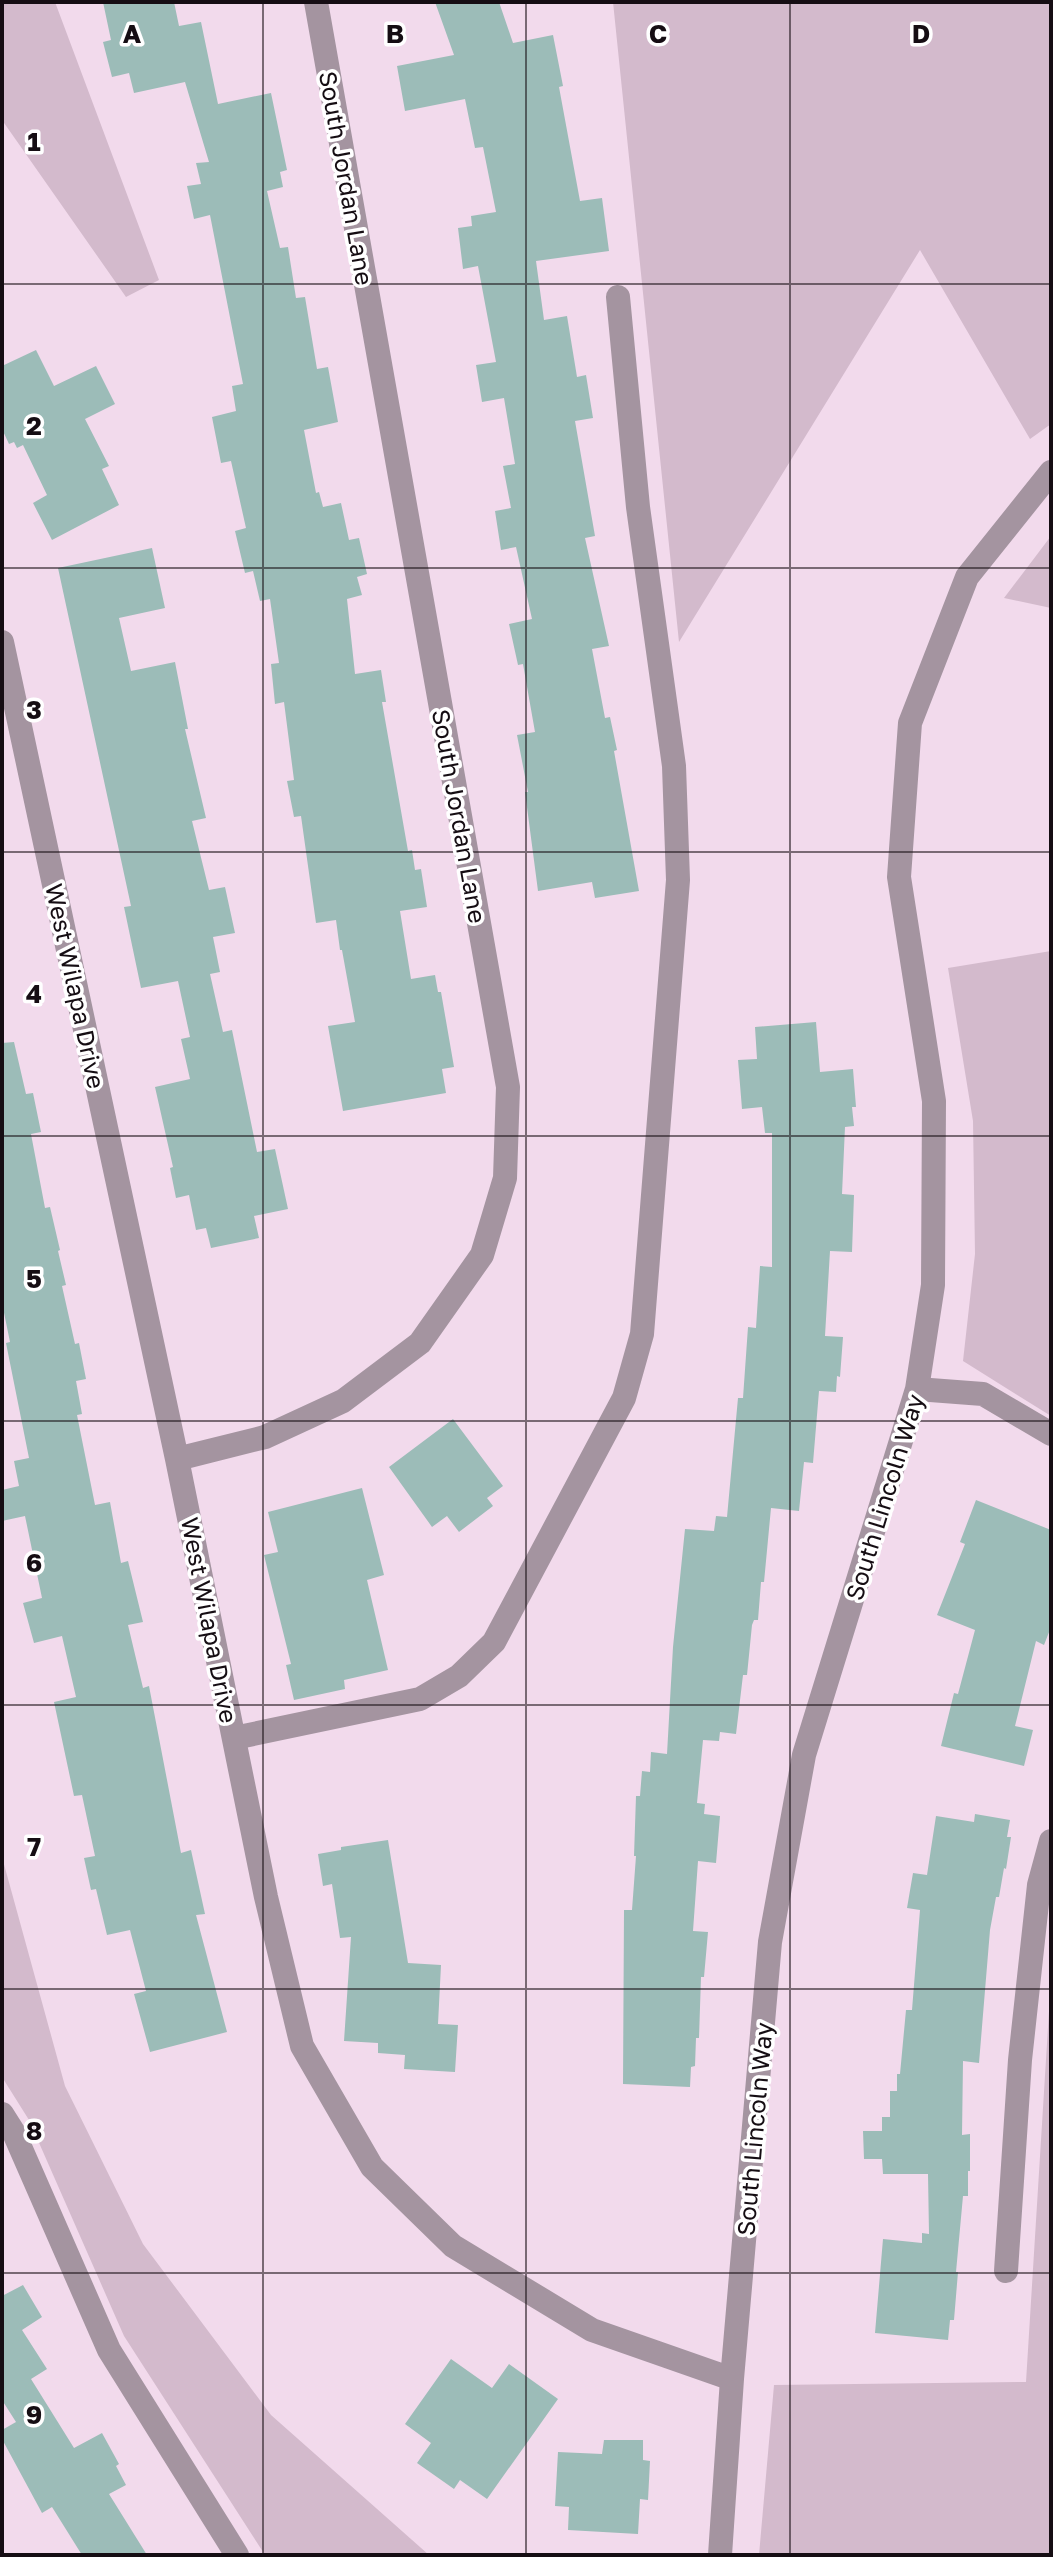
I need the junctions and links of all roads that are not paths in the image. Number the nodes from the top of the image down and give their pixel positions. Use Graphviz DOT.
graph roads {
  1 [pos="316,2"];
  2 [pos="618,297"];
  3 [pos="1051,472"];
  4 [pos="2,642"];
  5 [pos="917,1389"];
  6 [pos="1051,1434"];
  7 [pos="177,1459"];
  8 [pos="234,1738"];
  9 [pos="1051,1841"];
  10 [pos="2,2114"];
  11 [pos="1006,2271"];
  12 [pos="732,2379"];
  13 [pos="237,2555"];
  14 [pos="720,2555"];
  1 -- 7 [label="street, South Jordan Lane"];
  2 -- 8 [label="street"];
  3 -- 5 [label="street, South Lincoln Way"];
  4 -- 7 [label="street, West Wilapa Drive"];
  5 -- 6 [label="street"];
  5 -- 12 [label="street, South Lincoln Way"];
  7 -- 8 [label="street, West Wilapa Drive"];
  8 -- 12 [label="street, West Wilapa Drive"];
  9 -- 11 [label="street"];
  10 -- 13 [label="street"];
  12 -- 14 [label="street, South Lincoln Way"];
}
